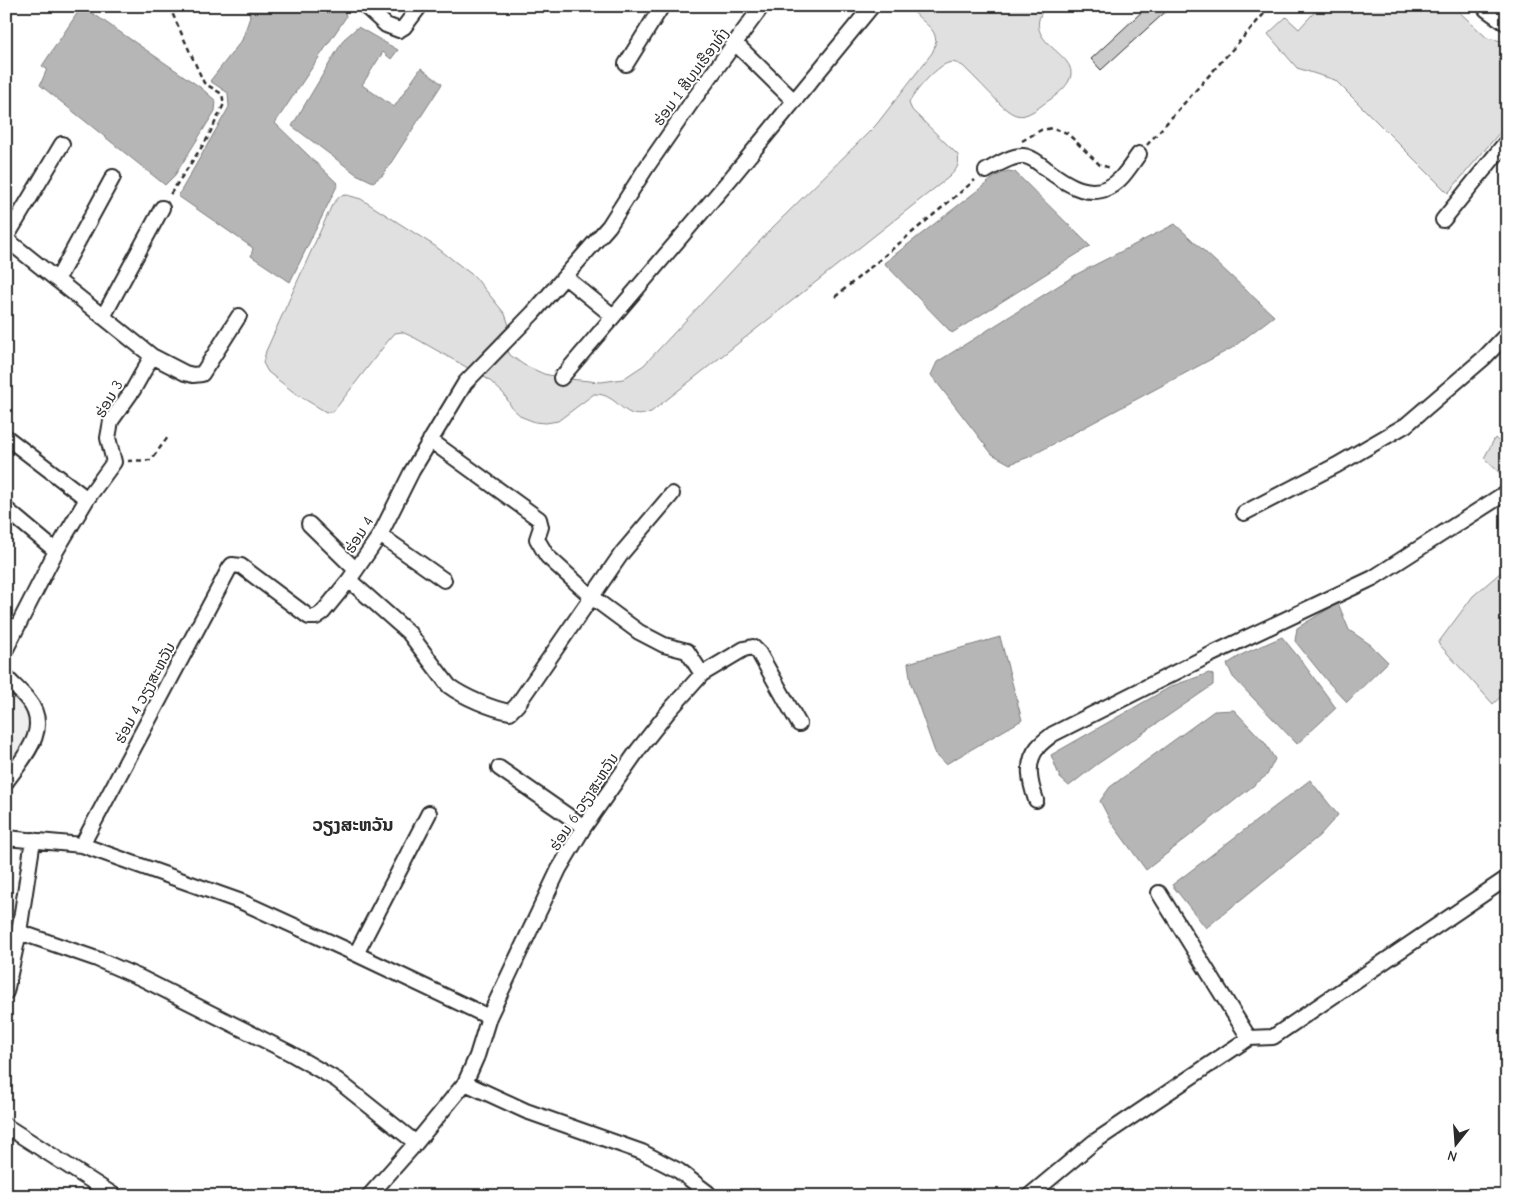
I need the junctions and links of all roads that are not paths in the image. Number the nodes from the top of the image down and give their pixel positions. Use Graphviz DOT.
graph roads {
  1 [pos="365,6"];
  2 [pos="420,6"];
  3 [pos="662,6"];
  4 [pos="762,6"];
  5 [pos="872,6"];
  6 [pos="1490,6"];
  7 [pos="1507,18"];
  8 [pos="735,43"];
  9 [pos="626,64"];
  10 [pos="794,101"];
  11 [pos="1507,141"];
  12 [pos="62,144"];
  13 [pos="1139,154"];
  14 [pos="986,171"];
  15 [pos="113,177"];
  16 [pos="162,208"];
  17 [pos="1443,220"];
  18 [pos="6,239"];
  19 [pos="565,277"];
  20 [pos="57,280"];
  21 [pos="239,316"];
  22 [pos="613,316"];
  23 [pos="103,317"];
  24 [pos="1507,334"];
  25 [pos="152,356"];
  26 [pos="561,378"];
  27 [pos="6,437"];
  28 [pos="430,440"];
  29 [pos="1507,492"];
  30 [pos="672,494"];
  31 [pos="87,499"];
  32 [pos="6,509"];
  33 [pos="1244,513"];
  34 [pos="309,524"];
  35 [pos="380,535"];
  36 [pos="56,551"];
  37 [pos="241,566"];
  38 [pos="353,575"];
  39 [pos="444,580"];
  40 [pos="592,598"];
  41 [pos="6,649"];
  42 [pos="702,674"];
  43 [pos="6,678"];
  44 [pos="799,724"];
  45 [pos="499,768"];
  46 [pos="6,782"];
  47 [pos="1036,800"];
  48 [pos="428,813"];
  49 [pos="584,827"];
  50 [pos="6,838"];
  51 [pos="33,840"];
  52 [pos="82,845"];
  53 [pos="1507,878"];
  54 [pos="1159,893"];
  55 [pos="19,932"];
  56 [pos="356,954"];
  57 [pos="6,992"];
  58 [pos="489,1018"];
  59 [pos="1249,1038"];
  60 [pos="465,1083"];
  61 [pos="6,1126"];
  62 [pos="416,1143"];
  63 [pos="708,1193"];
  64 [pos="375,1194"];
  65 [pos="115,1196"];
  66 [pos="1029,1196"];
  1 -- 2 [label="street"];
  3 -- 9 [label="street"];
  4 -- 8 [label="street, ຮ່ອມ 1 ສີບຸນເຮືອງທົ່ງ"];
  5 -- 10 [label="street"];
  6 -- 7 [label="highway"];
  8 -- 10 [label="street"];
  8 -- 19 [label="street, ຮ່ອມ 1 ສີບຸນເຮືອງທົ່ງ"];
  10 -- 22 [label="street"];
  11 -- 17 [label="street"];
  12 -- 18 [label="street"];
  13 -- 14 [label="street"];
  15 -- 20 [label="street"];
  16 -- 23 [label="street"];
  18 -- 20 [label="street"];
  19 -- 22 [label="street"];
  19 -- 28 [label="street, ຮ່ອມ 4"];
  20 -- 23 [label="street"];
  21 -- 25 [label="street"];
  22 -- 26 [label="street"];
  23 -- 25 [label="street"];
  24 -- 33 [label="street"];
  25 -- 31 [label="street, ຮ່ອມ 3"];
  27 -- 31 [label="street"];
  28 -- 35 [label="street, ຮ່ອມ 4"];
  28 -- 40 [label="street"];
  29 -- 47 [label="street"];
  30 -- 40 [label="street"];
  31 -- 36 [label="street"];
  32 -- 36 [label="street"];
  34 -- 38 [label="street"];
  35 -- 38 [label="street, ຮ່ອມ 4"];
  35 -- 39 [label="street"];
  36 -- 41 [label="street"];
  37 -- 38 [label="street, ຮ່ອມ 4"];
  37 -- 52 [label="street, ຮ່ອມ 4 ວຽງສະຫວັນ"];
  38 -- 40 [label="street"];
  40 -- 42 [label="street"];
  42 -- 44 [label="street, ຮ່ອມ 6 ວຽງສະຫວັນ"];
  42 -- 49 [label="street, ຮ່ອມ 6 ວຽງສະຫວັນ"];
  43 -- 46 [label="street"];
  45 -- 49 [label="street"];
  48 -- 56 [label="street"];
  49 -- 58 [label="street, ຮ່ອມ 6 ວຽງສະຫວັນ"];
  50 -- 51 [label="street"];
  51 -- 52 [label="street"];
  51 -- 55 [label="street"];
  52 -- 56 [label="street"];
  53 -- 59 [label="street"];
  54 -- 59 [label="street"];
  55 -- 57 [label="street"];
  55 -- 62 [label="street"];
  56 -- 58 [label="street"];
  58 -- 60 [label="street, ຮ່ອມ 6 ວຽງສະຫວັນ"];
  59 -- 66 [label="street"];
  60 -- 62 [label="street, ຮ່ອມ 6 ວຽງສະຫວັນ"];
  60 -- 63 [label="street"];
  61 -- 65 [label="street"];
  62 -- 64 [label="street, ຮ່ອມ 6 ວຽງສະຫວັນ"];
}
